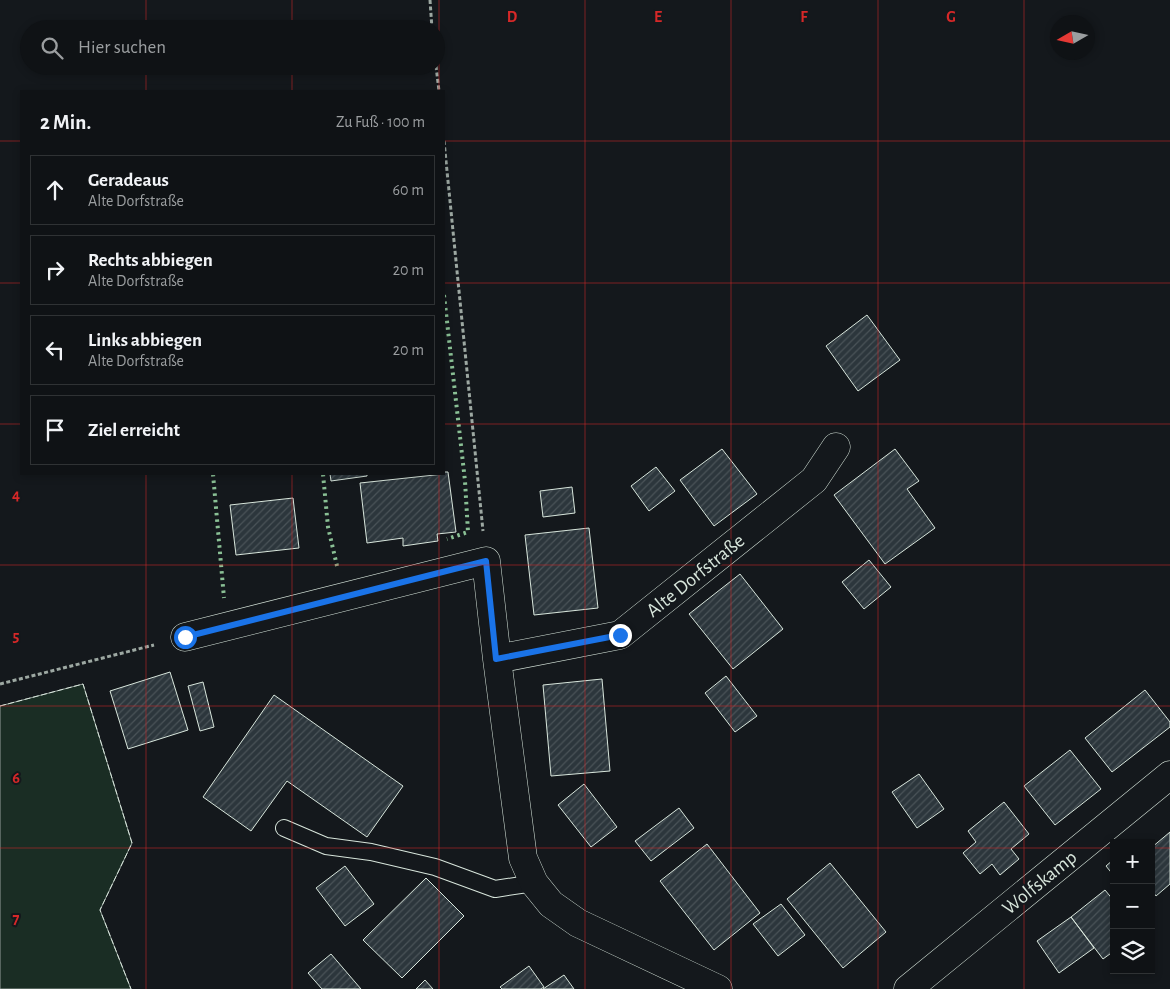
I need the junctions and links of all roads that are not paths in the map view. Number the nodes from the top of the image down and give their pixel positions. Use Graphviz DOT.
graph roads {
  1 [pos="836,447"];
  2 [pos="185,637"];
  3 [pos="496,659"];
  4 [pos="1170,775"];
  5 [pos="284,828"];
  6 [pos="534,883"];
  7 [pos="680,981"];
  8 [pos="718,989"];
  9 [pos="908,989"];
  1 -- 3 [label="street, Alte Dorfstraße"];
  2 -- 3 [label="street"];
  3 -- 6 [label="street"];
  4 -- 9 [label="street, Wolfskamp"];
  5 -- 6 [label="lane"];
  6 -- 7 [label="street"];
  7 -- 8 [label="street"];
}
